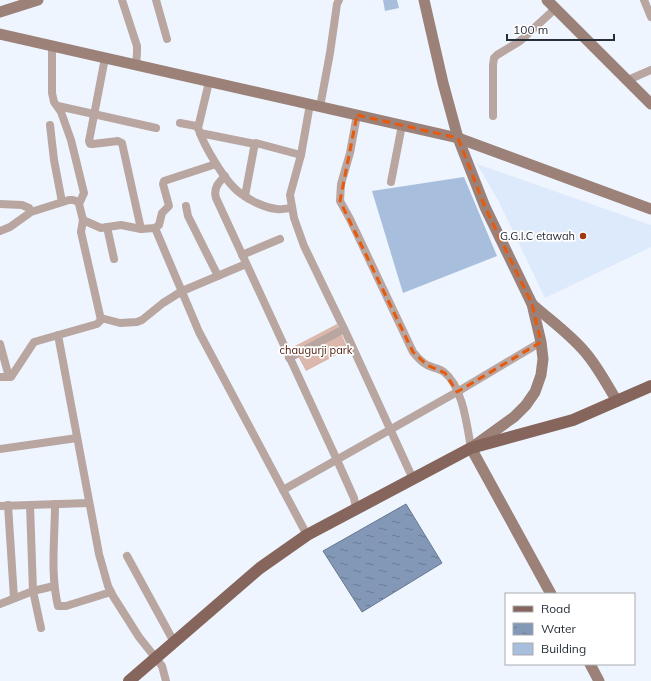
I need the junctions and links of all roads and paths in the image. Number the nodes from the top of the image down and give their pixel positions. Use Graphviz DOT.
graph roads {
  1 [pos="38,0"];
  2 [pos="122,0"];
  3 [pos="156,0"];
  4 [pos="339,0"];
  5 [pos="424,0"];
  6 [pos="547,0"];
  7 [pos="644,0"];
  8 [pos="5,7"];
  9 [pos="556,8"];
  10 [pos="651,17"];
  11 [pos="0,34"];
  12 [pos="167,39"];
  13 [pos="52,46"];
  14 [pos="105,58"];
  15 [pos="136,65"];
  16 [pos="651,70"];
  17 [pos="628,80"];
  18 [pos="209,82"];
  19 [pos="651,104"];
  20 [pos="58,106"];
  21 [pos="315,106"];
  22 [pos="94,114"];
  23 [pos="357,115"];
  24 [pos="493,116"];
  25 [pos="180,123"];
  26 [pos="50,125"];
  27 [pos="402,126"];
  28 [pos="156,128"];
  29 [pos="199,131"];
  30 [pos="458,138"];
  31 [pos="255,144"];
  32 [pos="301,155"];
  33 [pos="216,164"];
  34 [pos="225,176"];
  35 [pos="391,182"];
  36 [pos="245,196"];
  37 [pos="80,200"];
  38 [pos="62,202"];
  39 [pos="0,204"];
  40 [pos="186,206"];
  41 [pos="29,208"];
  42 [pos="292,208"];
  43 [pos="651,209"];
  44 [pos="84,220"];
  45 [pos="107,227"];
  46 [pos="155,228"];
  47 [pos="141,229"];
  48 [pos="0,231"];
  49 [pos="280,239"];
  50 [pos="242,255"];
  51 [pos="114,259"];
  52 [pos="246,264"];
  53 [pos="218,276"];
  54 [pos="532,304"];
  55 [pos="101,318"];
  56 [pos="344,329"];
  57 [pos="58,335"];
  58 [pos="541,342"];
  59 [pos="0,344"];
  60 [pos="289,358"];
  61 [pos="0,377"];
  62 [pos="9,377"];
  63 [pos="651,386"];
  64 [pos="457,392"];
  65 [pos="617,402"];
  66 [pos="390,429"];
  67 [pos="77,438"];
  68 [pos="471,448"];
  69 [pos="0,449"];
  70 [pos="337,460"];
  71 [pos="413,479"];
  72 [pos="283,490"];
  73 [pos="89,503"];
  74 [pos="55,504"];
  75 [pos="30,505"];
  76 [pos="4,506"];
  77 [pos="356,508"];
  78 [pos="307,535"];
  79 [pos="127,556"];
  80 [pos="54,586"];
  81 [pos="33,591"];
  82 [pos="111,592"];
  83 [pos="550,593"];
  84 [pos="14,598"];
  85 [pos="0,604"];
  86 [pos="41,628"];
  87 [pos="174,642"];
  88 [pos="156,657"];
  89 [pos="591,665"];
  90 [pos="129,681"];
  91 [pos="166,681"];
  92 [pos="599,681"];
  1 -- 8 [label="street"];
  2 -- 15 [label="street"];
  3 -- 12 [label="street"];
  4 -- 21 [label="street"];
  5 -- 30 [label="street"];
  6 -- 9 [label="street"];
  7 -- 10 [label="street"];
  9 -- 17 [label="street"];
  9 -- 24 [label="street"];
  11 -- 13 [label="street"];
  13 -- 14 [label="street"];
  13 -- 20 [label="street"];
  14 -- 15 [label="street"];
  14 -- 22 [label="street"];
  15 -- 18 [label="street"];
  16 -- 17 [label="street"];
  17 -- 19 [label="street"];
  18 -- 21 [label="street"];
  18 -- 29 [label="street"];
  20 -- 22 [label="street"];
  20 -- 37 [label="street"];
  21 -- 23 [label="street"];
  21 -- 32 [label="street"];
  22 -- 28 [label="street"];
  22 -- 47 [label="street"];
  23 -- 27 [label="street"];
  23 -- 64 [label="street"];
  25 -- 29 [label="street"];
  26 -- 38 [label="street"];
  27 -- 30 [label="street"];
  27 -- 35 [label="street"];
  29 -- 31 [label="street"];
  29 -- 33 [label="street"];
  30 -- 43 [label="street"];
  30 -- 54 [label="street"];
  31 -- 32 [label="street"];
  31 -- 36 [label="street"];
  32 -- 42 [label="street"];
  33 -- 34 [label="street"];
  33 -- 46 [label="street"];
  34 -- 36 [label="street"];
  34 -- 50 [label="street"];
  36 -- 42 [label="street"];
  37 -- 38 [label="street"];
  37 -- 44 [label="street"];
  38 -- 48 [label="street"];
  39 -- 41 [label="street"];
  40 -- 53 [label="street"];
  42 -- 56 [label="street"];
  44 -- 45 [label="street"];
  44 -- 55 [label="street"];
  45 -- 47 [label="street"];
  45 -- 51 [label="street"];
  46 -- 47 [label="street"];
  46 -- 72 [label="street"];
  49 -- 50 [label="street"];
  50 -- 52 [label="street"];
  52 -- 53 [label="street"];
  52 -- 60 [label="street"];
  53 -- 55 [label="street, bridge"];
  54 -- 58 [label="street"];
  54 -- 65 [label="street"];
  55 -- 57 [label="street"];
  56 -- 60 [label="street"];
  56 -- 66 [label="street"];
  57 -- 62 [label="street"];
  57 -- 67 [label="street"];
  58 -- 64 [label="street"];
  58 -- 68 [label="street"];
  59 -- 62 [label="street"];
  60 -- 70 [label="street"];
  61 -- 62 [label="street"];
  63 -- 65 [label="main road"];
  64 -- 66 [label="street"];
  64 -- 68 [label="street"];
  65 -- 68 [label="main road"];
  66 -- 70 [label="street"];
  66 -- 71 [label="street"];
  67 -- 69 [label="street"];
  67 -- 73 [label="street"];
  68 -- 71 [label="main road"];
  68 -- 83 [label="street"];
  70 -- 72 [label="street"];
  70 -- 77 [label="street"];
  71 -- 77 [label="main road"];
  72 -- 78 [label="street"];
  73 -- 74 [label="street"];
  73 -- 82 [label="street"];
  74 -- 75 [label="street"];
  74 -- 80 [label="street"];
  75 -- 76 [label="street"];
  75 -- 81 [label="street"];
  76 -- 84 [label="street"];
  77 -- 78 [label="main road"];
  78 -- 87 [label="main road"];
  79 -- 87 [label="street"];
  80 -- 81 [label="street"];
  80 -- 82 [label="street"];
  81 -- 84 [label="street"];
  81 -- 86 [label="street"];
  82 -- 88 [label="street"];
  84 -- 85 [label="street"];
  87 -- 88 [label="main road"];
  88 -- 90 [label="main road"];
  88 -- 91 [label="street"];
  89 -- 92 [label="street"];
}
